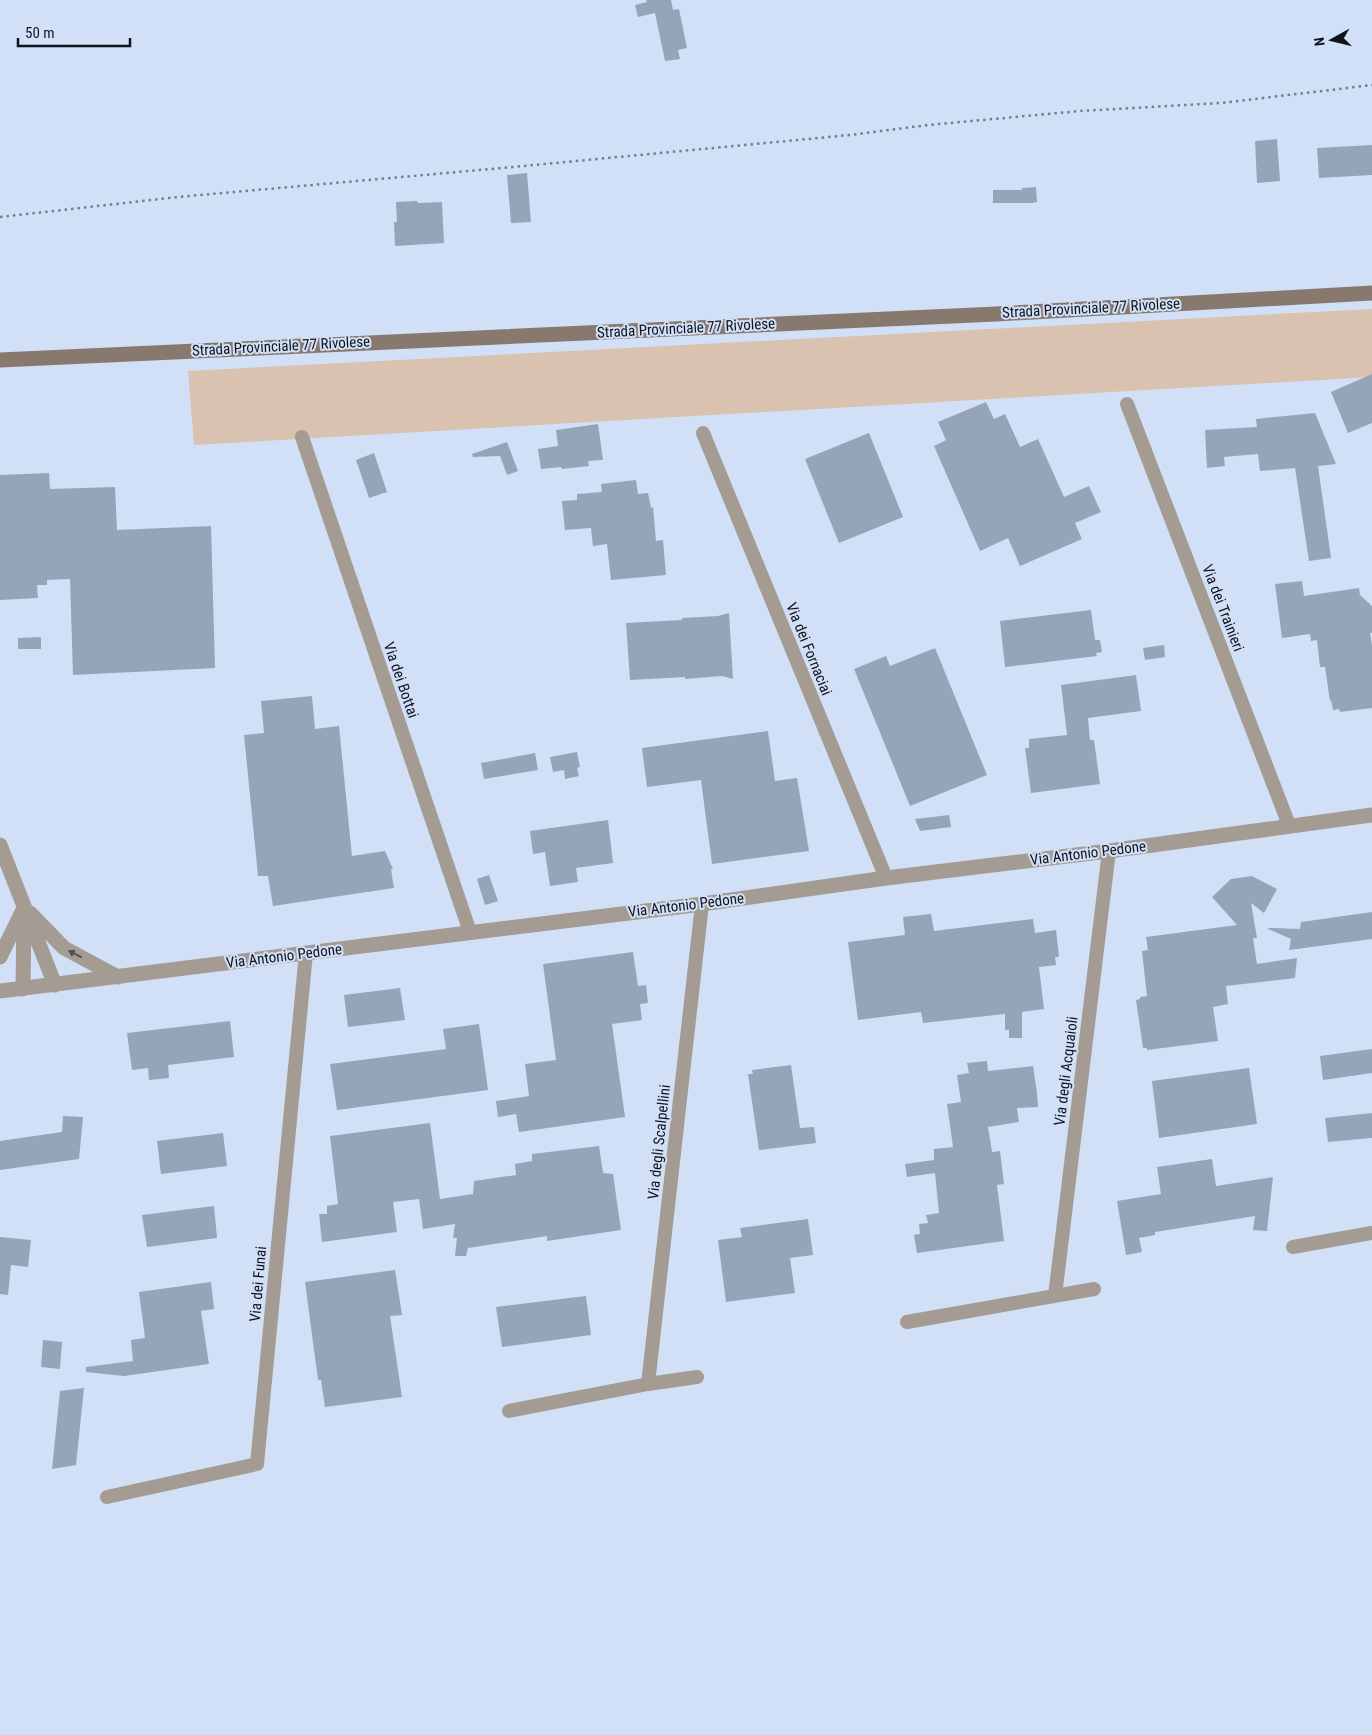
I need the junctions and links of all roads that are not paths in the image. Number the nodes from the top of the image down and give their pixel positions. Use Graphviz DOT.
graph roads {
  1 [pos="1372,293"];
  2 [pos="0,360"];
  3 [pos="1127,404"];
  4 [pos="703,433"];
  5 [pos="302,437"];
  6 [pos="1372,815"];
  7 [pos="1289,825"];
  8 [pos="0,845"];
  9 [pos="1109,851"];
  10 [pos="886,878"];
  11 [pos="702,904"];
  12 [pos="24,906"];
  13 [pos="470,932"];
  14 [pos="306,953"];
  15 [pos="0,957"];
  16 [pos="118,977"];
  17 [pos="55,985"];
  18 [pos="23,989"];
  19 [pos="0,991"];
  20 [pos="1372,1233"];
  21 [pos="1293,1247"];
  22 [pos="1094,1288"];
  23 [pos="1054,1296"];
  24 [pos="907,1322"];
  25 [pos="697,1376"];
  26 [pos="648,1384"];
  27 [pos="509,1411"];
  28 [pos="107,1497"];
  1 -- 2 [label="main road, Strada Provinciale 77 Rivolese"];
  3 -- 7 [label="street, Via dei Trainieri"];
  4 -- 10 [label="street, Via dei Fornaciai"];
  5 -- 13 [label="street, Via dei Bottai"];
  6 -- 7 [label="street, Via Antonio Pedone"];
  7 -- 9 [label="street, Via Antonio Pedone"];
  8 -- 12 [label="street"];
  9 -- 10 [label="street, Via Antonio Pedone"];
  9 -- 23 [label="street, Via degli Acquaioli"];
  10 -- 11 [label="street, Via Antonio Pedone"];
  11 -- 13 [label="street, Via Antonio Pedone"];
  11 -- 26 [label="street, Via degli Scalpellini"];
  12 -- 15 [label="street"];
  16 -- 12 [label="street, one-way"];
  12 -- 17 [label="street"];
  12 -- 18 [label="street"];
  13 -- 14 [label="street, Via Antonio Pedone"];
  14 -- 16 [label="street, Via Antonio Pedone"];
  14 -- 28 [label="street, Via dei Funai"];
  16 -- 17 [label="street, Via Antonio Pedone"];
  17 -- 18 [label="street, Via Antonio Pedone"];
  18 -- 19 [label="street, Via Antonio Pedone"];
  20 -- 21 [label="street"];
  22 -- 23 [label="street"];
  23 -- 24 [label="street"];
  25 -- 26 [label="street"];
  26 -- 27 [label="street"];
}
